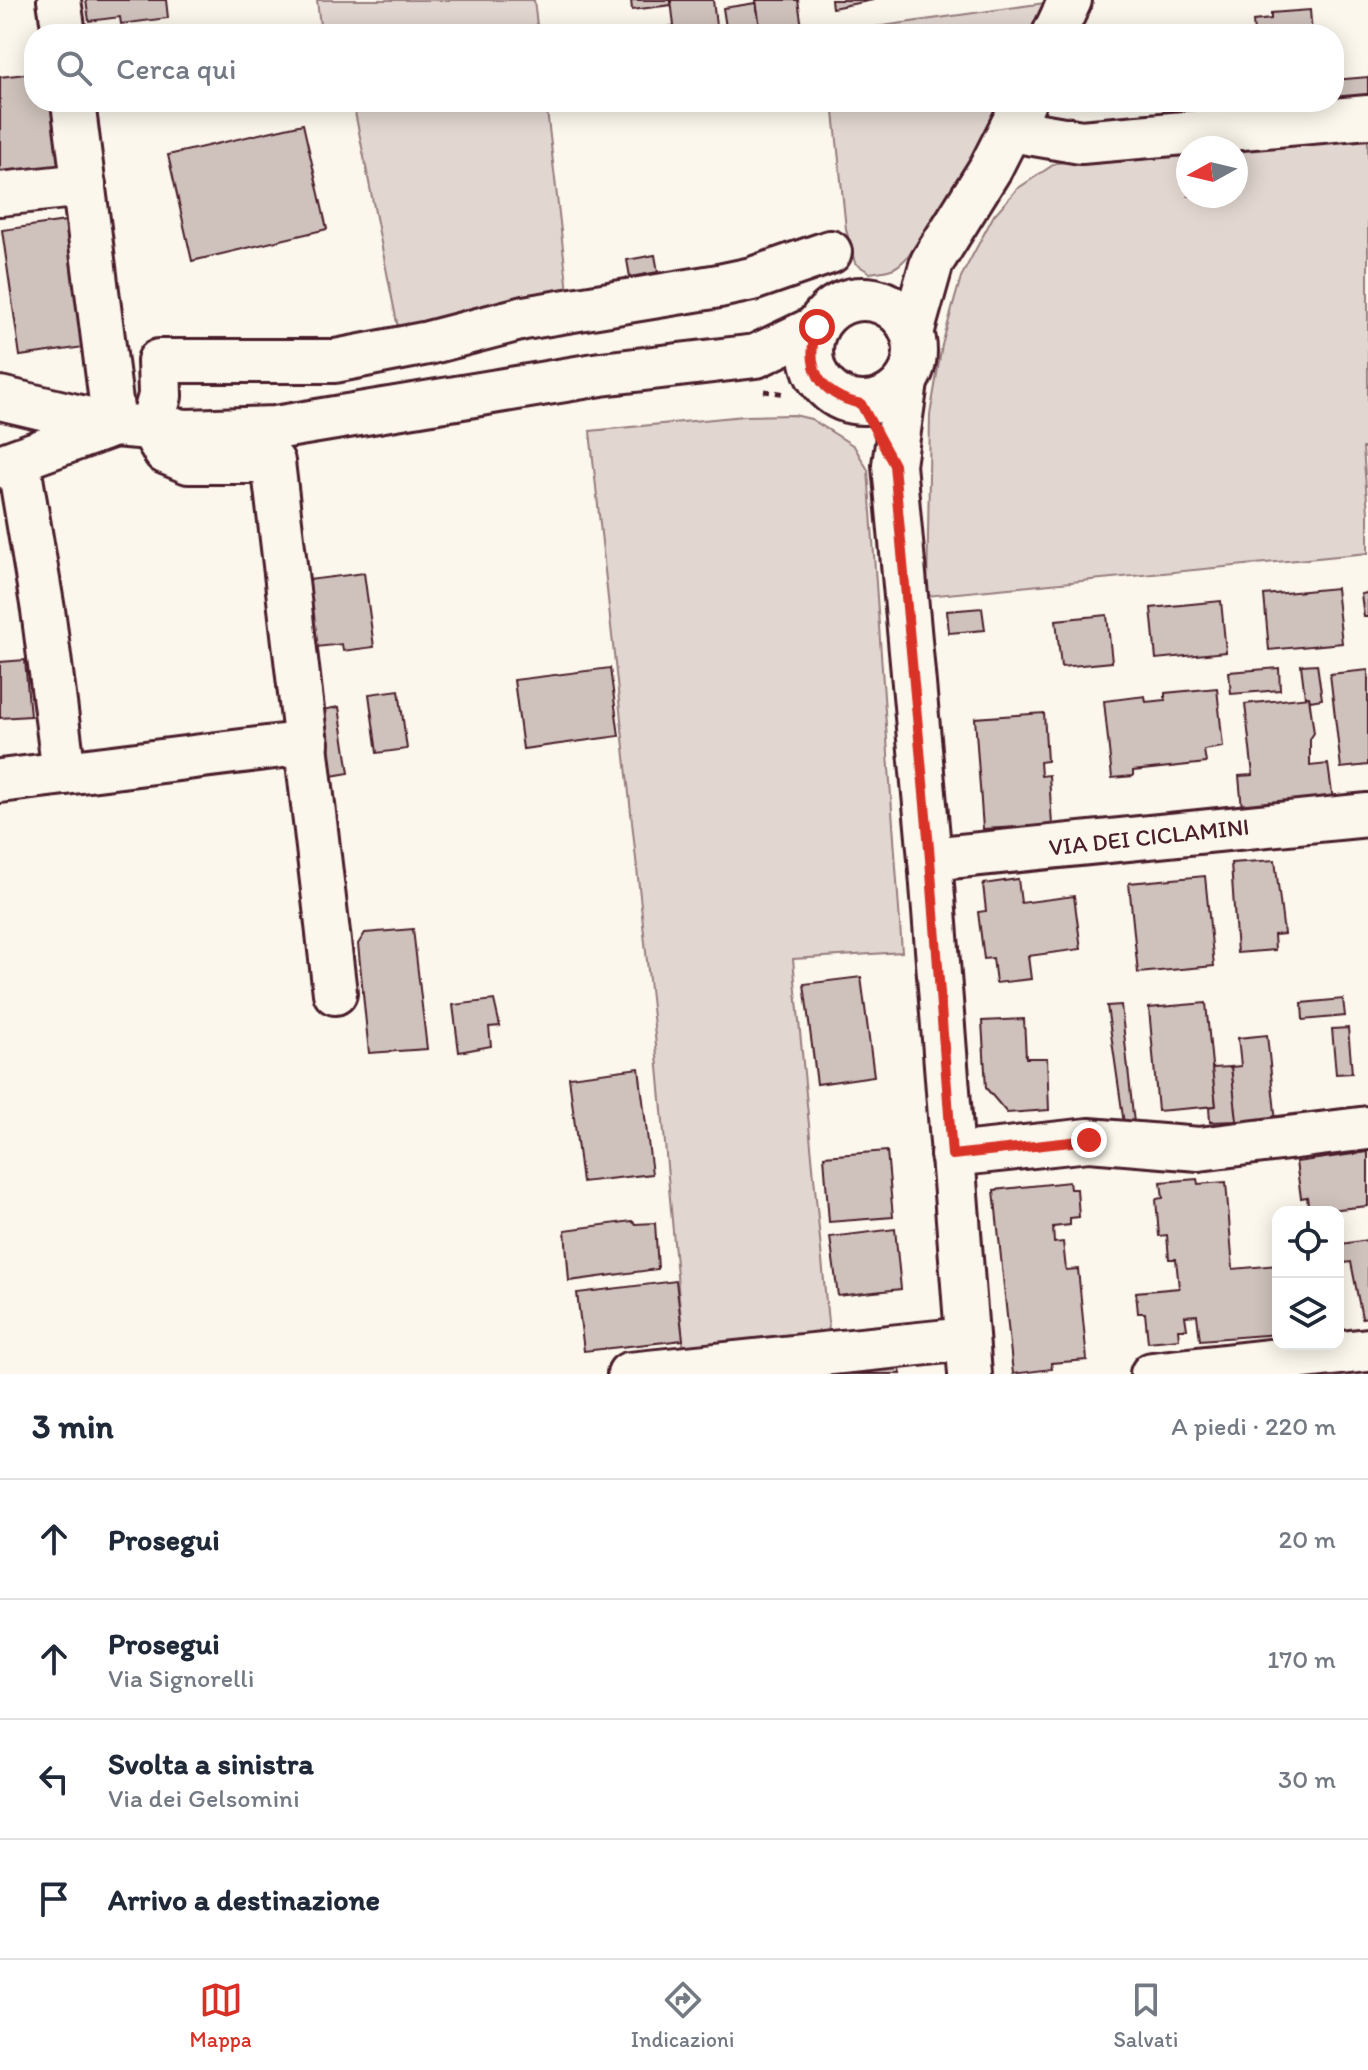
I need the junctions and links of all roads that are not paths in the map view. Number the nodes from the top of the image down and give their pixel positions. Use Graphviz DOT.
graph roads {
  1 [pos="59,0"];
  2 [pos="1070,0"];
  3 [pos="63,24"];
  4 [pos="1059,24"];
  5 [pos="74,112"];
  6 [pos="1017,116"];
  7 [pos="1368,117"];
  8 [pos="84,185"];
  9 [pos="0,194"];
  10 [pos="830,252"];
  11 [pos="932,262"];
  12 [pos="875,300"];
  13 [pos="817,327"];
  14 [pos="912,333"];
  15 [pos="756,356"];
  16 [pos="818,378"];
  17 [pos="906,382"];
  18 [pos="0,398"];
  19 [pos="861,404"];
  20 [pos="132,427"];
  21 [pos="9,463"];
  22 [pos="894,465"];
  23 [pos="307,743"];
  24 [pos="64,773"];
  25 [pos="0,781"];
  26 [pos="1368,815"];
  27 [pos="930,859"];
  28 [pos="335,993"];
  29 [pos="1368,1128"];
  30 [pos="952,1155"];
  31 [pos="1368,1350"];
  32 [pos="969,1356"];
  33 [pos="629,1374"];
  34 [pos="1152,1374"];
  1 -- 3 [label="street"];
  2 -- 4 [label="street"];
  5 -- 8 [label="street"];
  6 -- 7 [label="street"];
  6 -- 11 [label="street"];
  8 -- 9 [label="street"];
  8 -- 20 [label="street"];
  10 -- 20 [label="street"];
  11 -- 12 [label="street"];
  11 -- 14 [label="street"];
  12 -- 13 [label="street"];
  12 -- 14 [label="street"];
  13 -- 15 [label="street"];
  13 -- 16 [label="street"];
  14 -- 17 [label="street"];
  15 -- 16 [label="street"];
  15 -- 20 [label="street"];
  16 -- 19 [label="street"];
  17 -- 19 [label="street"];
  17 -- 22 [label="street"];
  18 -- 20 [label="street"];
  19 -- 22 [label="street"];
  20 -- 21 [label="street"];
  20 -- 23 [label="street"];
  21 -- 24 [label="street"];
  22 -- 27 [label="street"];
  23 -- 24 [label="street"];
  23 -- 28 [label="street"];
  24 -- 25 [label="street"];
  26 -- 27 [label="street, VIA DEI CICLAMINI"];
  27 -- 30 [label="street"];
  29 -- 30 [label="street"];
  30 -- 32 [label="street"];
  31 -- 34 [label="street"];
  32 -- 33 [label="street"];
}
